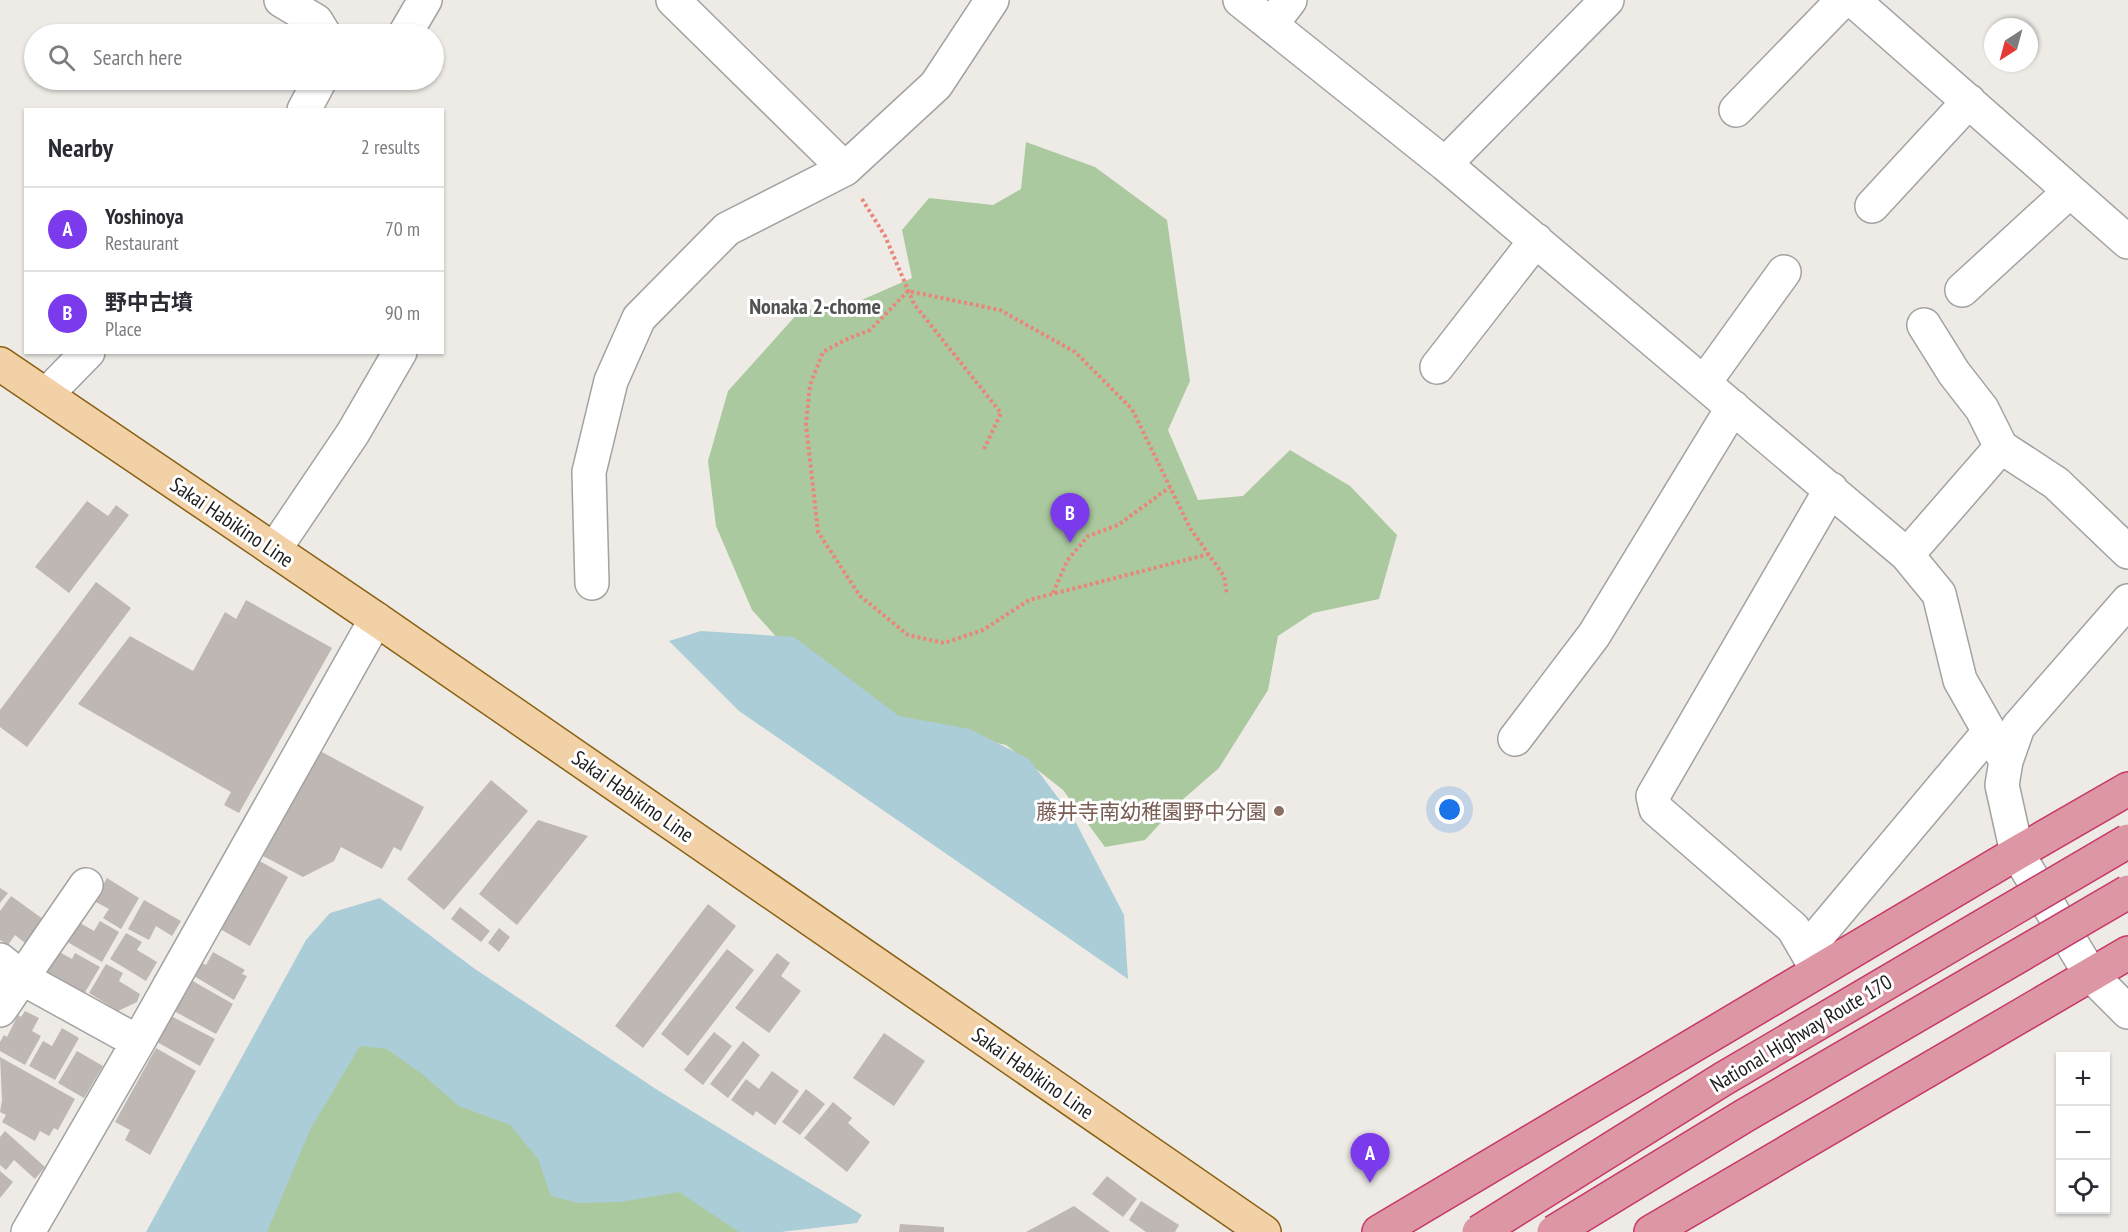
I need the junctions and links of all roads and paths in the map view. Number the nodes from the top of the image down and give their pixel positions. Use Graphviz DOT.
graph roads {
  1 [pos="281,0"];
  2 [pos="425,0"];
  3 [pos="673,0"];
  4 [pos="992,0"];
  5 [pos="1240,0"];
  6 [pos="1607,0"];
  7 [pos="1843,0"];
  8 [pos="1853,0"];
  9 [pos="1281,12"];
  10 [pos="318,24"];
  11 [pos="411,24"];
  12 [pos="315,90"];
  13 [pos="1969,101"];
  14 [pos="305,108"];
  15 [pos="1736,110"];
  16 [pos="1445,164"];
  17 [pos="845,169"];
  18 [pos="2070,190"];
  19 [pos="1872,206"];
  20 [pos="1536,240"];
  21 [pos="2128,242"];
  22 [pos="1784,272"];
  23 [pos="1962,290"];
  24 [pos="908,291"];
  25 [pos="1924,326"];
  26 [pos="86,354"];
  27 [pos="399,354"];
  28 [pos="0,364"];
  29 [pos="1437,367"];
  30 [pos="1704,383"];
  31 [pos="46,395"];
  32 [pos="1733,407"];
  33 [pos="2001,447"];
  34 [pos="984,448"];
  35 [pos="1170,487"];
  36 [pos="1831,489"];
  37 [pos="274,550"];
  38 [pos="2128,552"];
  39 [pos="1209,554"];
  40 [pos="1907,555"];
  41 [pos="592,583"];
  42 [pos="1053,594"];
  43 [pos="1227,595"];
  44 [pos="2128,601"];
  45 [pos="376,619"];
  46 [pos="1989,732"];
  47 [pos="1515,739"];
  48 [pos="2006,760"];
  49 [pos="2128,789"];
  50 [pos="2128,841"];
  51 [pos="2017,853"];
  52 [pos="87,885"];
  53 [pos="2128,892"];
  54 [pos="2128,953"];
  55 [pos="1812,961"];
  56 [pos="11,969"];
  57 [pos="2091,975"];
  58 [pos="0,1010"];
  59 [pos="2128,1012"];
  60 [pos="138,1042"];
  61 [pos="28,1232"];
  62 [pos="1264,1232"];
  63 [pos="1379,1232"];
  64 [pos="1479,1232"];
  65 [pos="1554,1232"];
  66 [pos="1652,1232"];
  1 -- 10 [label="street"];
  2 -- 11 [label="street"];
  3 -- 17 [label="street"];
  4 -- 17 [label="street"];
  5 -- 9 [label="street"];
  6 -- 16 [label="street"];
  7 -- 15 [label="street"];
  8 -- 13 [label="street"];
  9 -- 16 [label="street"];
  12 -- 14 [label="street"];
  13 -- 18 [label="street"];
  13 -- 19 [label="street"];
  16 -- 20 [label="street"];
  17 -- 24 [label="path"];
  17 -- 41 [label="street"];
  18 -- 21 [label="street"];
  18 -- 23 [label="street"];
  20 -- 29 [label="street"];
  20 -- 30 [label="street"];
  22 -- 30 [label="street"];
  24 -- 34 [label="path"];
  24 -- 35 [label="path"];
  24 -- 42 [label="path"];
  25 -- 33 [label="street"];
  26 -- 31 [label="street"];
  27 -- 37 [label="street"];
  28 -- 31 [label="main road, Sakai Habikino Line"];
  30 -- 32 [label="street"];
  31 -- 37 [label="main road, Sakai Habikino Line"];
  32 -- 36 [label="street"];
  32 -- 47 [label="street"];
  33 -- 38 [label="street"];
  33 -- 40 [label="street"];
  35 -- 39 [label="path"];
  35 -- 42 [label="path"];
  36 -- 40 [label="street"];
  36 -- 55 [label="street"];
  37 -- 45 [label="main road, Sakai Habikino Line"];
  39 -- 42 [label="path"];
  39 -- 43 [label="path"];
  40 -- 46 [label="street"];
  44 -- 48 [label="street"];
  45 -- 60 [label="street"];
  45 -- 62 [label="main road, Sakai Habikino Line"];
  46 -- 48 [label="street"];
  46 -- 55 [label="street"];
  48 -- 51 [label="street"];
  49 -- 51 [label="highway"];
  50 -- 64 [label="highway, National Highway Route 170, bridge"];
  51 -- 55 [label="highway"];
  51 -- 57 [label="street"];
  52 -- 56 [label="street"];
  53 -- 65 [label="highway, National Highway Route 170, bridge"];
  54 -- 57 [label="highway"];
  55 -- 63 [label="highway"];
  56 -- 58 [label="street"];
  56 -- 60 [label="street"];
  57 -- 59 [label="street"];
  57 -- 66 [label="highway"];
  60 -- 61 [label="street"];
}
